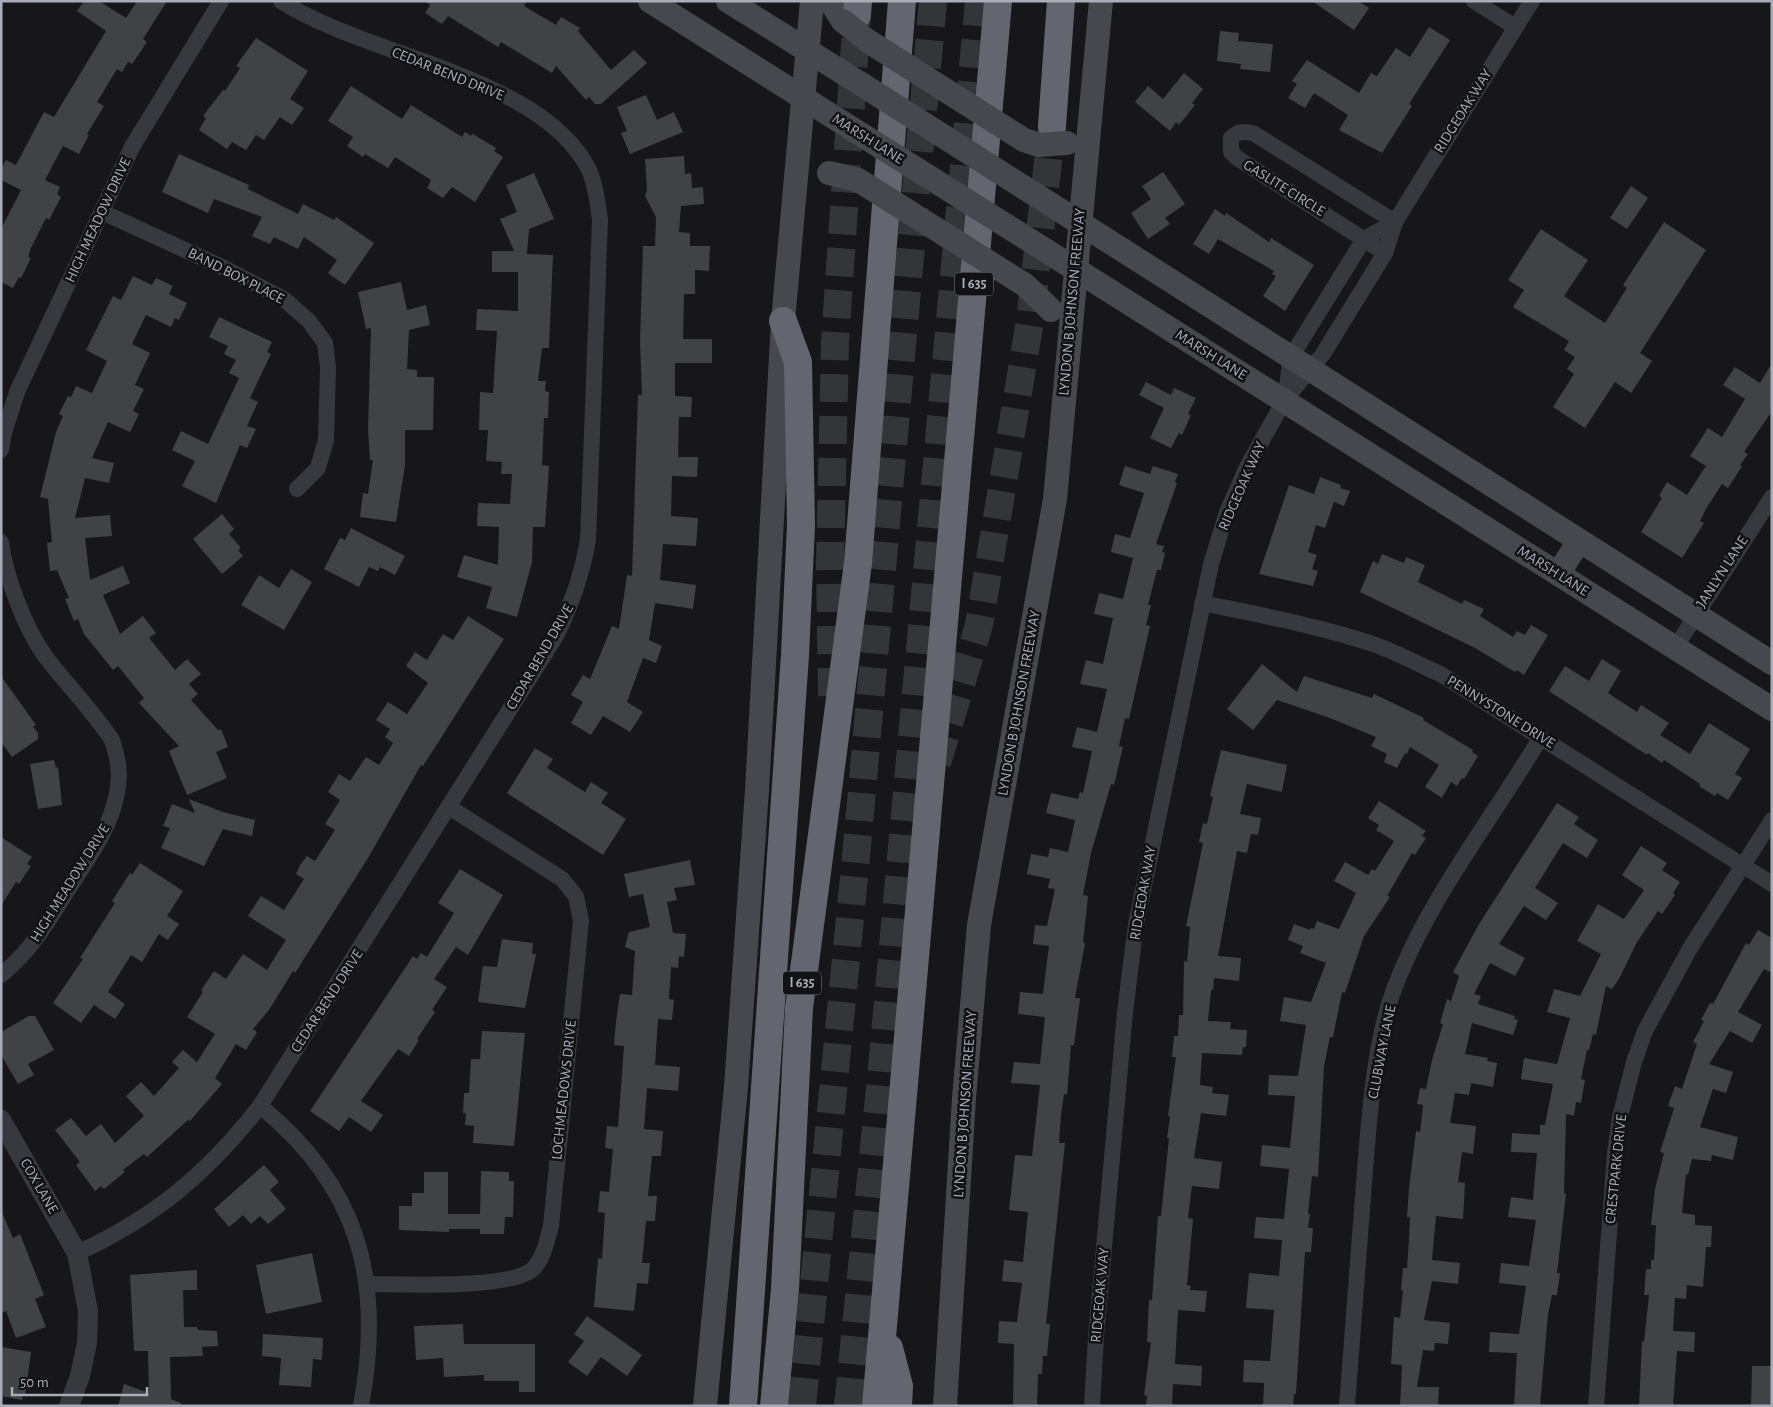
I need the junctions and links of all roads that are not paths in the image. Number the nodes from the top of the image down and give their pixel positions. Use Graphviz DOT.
graph roads {
  1 [pos="221,1"];
  2 [pos="282,1"];
  3 [pos="650,1"];
  4 [pos="728,1"];
  5 [pos="812,1"];
  6 [pos="830,1"];
  7 [pos="902,1"];
  8 [pos="998,1"];
  9 [pos="1061,1"];
  10 [pos="1101,1"];
  11 [pos="1474,1"];
  12 [pos="1532,1"];
  13 [pos="853,12"];
  14 [pos="1515,27"];
  15 [pos="807,51"];
  16 [pos="803,99"];
  17 [pos="1089,123"];
  18 [pos="1060,134"];
  19 [pos="794,200"];
  20 [pos="102,212"];
  21 [pos="1395,222"];
  22 [pos="1079,223"];
  23 [pos="1364,239"];
  24 [pos="1385,253"];
  25 [pos="1075,269"];
  26 [pos="783,321"];
  27 [pos="1069,342"];
  28 [pos="1300,363"];
  29 [pos="1284,401"];
  30 [pos="1,450"];
  31 [pos="297,489"];
  32 [pos="1772,497"];
  33 [pos="1579,541"];
  34 [pos="2,547"];
  35 [pos="1558,574"];
  36 [pos="1202,603"];
  37 [pos="1695,614"];
  38 [pos="1675,648"];
  39 [pos="1772,663"];
  40 [pos="1772,709"];
  41 [pos="1541,737"];
  42 [pos="450,807"];
  43 [pos="1772,820"];
  44 [pos="1744,865"];
  45 [pos="1772,884"];
  46 [pos="1,975"];
  47 [pos="260,1106"];
  48 [pos="1,1120"];
  49 [pos="77,1253"];
  50 [pos="368,1284"];
  51 [pos="884,1330"];
  52 [pos="69,1406"];
  53 [pos="361,1406"];
  54 [pos="705,1406"];
  55 [pos="743,1406"];
  56 [pos="774,1406"];
  57 [pos="876,1406"];
  58 [pos="898,1406"];
  59 [pos="945,1406"];
  60 [pos="1092,1406"];
  61 [pos="1347,1406"];
  62 [pos="1596,1406"];
  1 -- 20 [label="street, HIGH MEADOW DRIVE"];
  2 -- 42 [label="street, CEDAR BEND DRIVE"];
  3 -- 16 [label="main road, MARSH LANE"];
  4 -- 15 [label="main road"];
  5 -- 15 [label="main road"];
  6 -- 13 [label="main road"];
  7 -- 56 [label="highway, I 635"];
  8 -- 51 [label="highway, I 635"];
  9 -- 18 [label="highway"];
  10 -- 17 [label="main road, LYNDON B JOHNSON FREEWAY"];
  11 -- 14 [label="street"];
  12 -- 14 [label="street, RIDGEOAK WAY"];
  13 -- 18 [label="main road, bridge"];
  14 -- 21 [label="street, RIDGEOAK WAY"];
  15 -- 16 [label="main road"];
  15 -- 22 [label="main road, bridge"];
  16 -- 19 [label="main road"];
  16 -- 25 [label="main road, MARSH LANE, bridge"];
  17 -- 18 [label="main road"];
  17 -- 22 [label="main road, LYNDON B JOHNSON FREEWAY"];
  19 -- 26 [label="main road"];
  19 -- 27 [label="main road, bridge"];
  20 -- 30 [label="street, HIGH MEADOW DRIVE"];
  20 -- 31 [label="street, BAND BOX PLACE"];
  21 -- 23 [label="street, RIDGEOAK WAY"];
  21 -- 23 [label="street, GASLITE CIRCLE"];
  21 -- 24 [label="street, RIDGEOAK WAY"];
  22 -- 25 [label="main road, LYNDON B JOHNSON FREEWAY"];
  22 -- 28 [label="main road"];
  23 -- 24 [label="street, GASLITE CIRCLE"];
  23 -- 28 [label="street, RIDGEOAK WAY"];
  24 -- 28 [label="street, RIDGEOAK WAY"];
  25 -- 27 [label="main road, LYNDON B JOHNSON FREEWAY"];
  25 -- 29 [label="main road, MARSH LANE"];
  26 -- 54 [label="main road"];
  26 -- 55 [label="highway"];
  27 -- 59 [label="main road, LYNDON B JOHNSON FREEWAY"];
  28 -- 29 [label="street, RIDGEOAK WAY"];
  28 -- 29 [label="street, RIDGEOAK WAY"];
  28 -- 33 [label="main road"];
  29 -- 35 [label="main road, MARSH LANE"];
  29 -- 36 [label="street, RIDGEOAK WAY"];
  32 -- 37 [label="street, JANLYN LANE"];
  33 -- 35 [label="main road"];
  33 -- 37 [label="main road"];
  34 -- 46 [label="street, HIGH MEADOW DRIVE"];
  35 -- 38 [label="main road, MARSH LANE"];
  36 -- 41 [label="street, PENNYSTONE DRIVE"];
  36 -- 60 [label="street, RIDGEOAK WAY"];
  37 -- 38 [label="street, JANLYN LANE"];
  37 -- 39 [label="main road"];
  38 -- 40 [label="main road, MARSH LANE"];
  41 -- 44 [label="street, PENNYSTONE DRIVE"];
  41 -- 61 [label="street, CLUBWAY LANE"];
  42 -- 47 [label="street, CEDAR BEND DRIVE"];
  42 -- 50 [label="street, LOCHMEADOWS DRIVE"];
  43 -- 44 [label="street, CRESTPARK DRIVE"];
  44 -- 45 [label="street, PENNYSTONE DRIVE"];
  44 -- 62 [label="street, CRESTPARK DRIVE"];
  47 -- 49 [label="street, CEDAR BEND DRIVE"];
  47 -- 50 [label="street"];
  48 -- 49 [label="street, COX LANE"];
  49 -- 52 [label="street, COX LANE"];
  50 -- 53 [label="street"];
  51 -- 57 [label="highway, I 635"];
  51 -- 58 [label="highway"];
}
